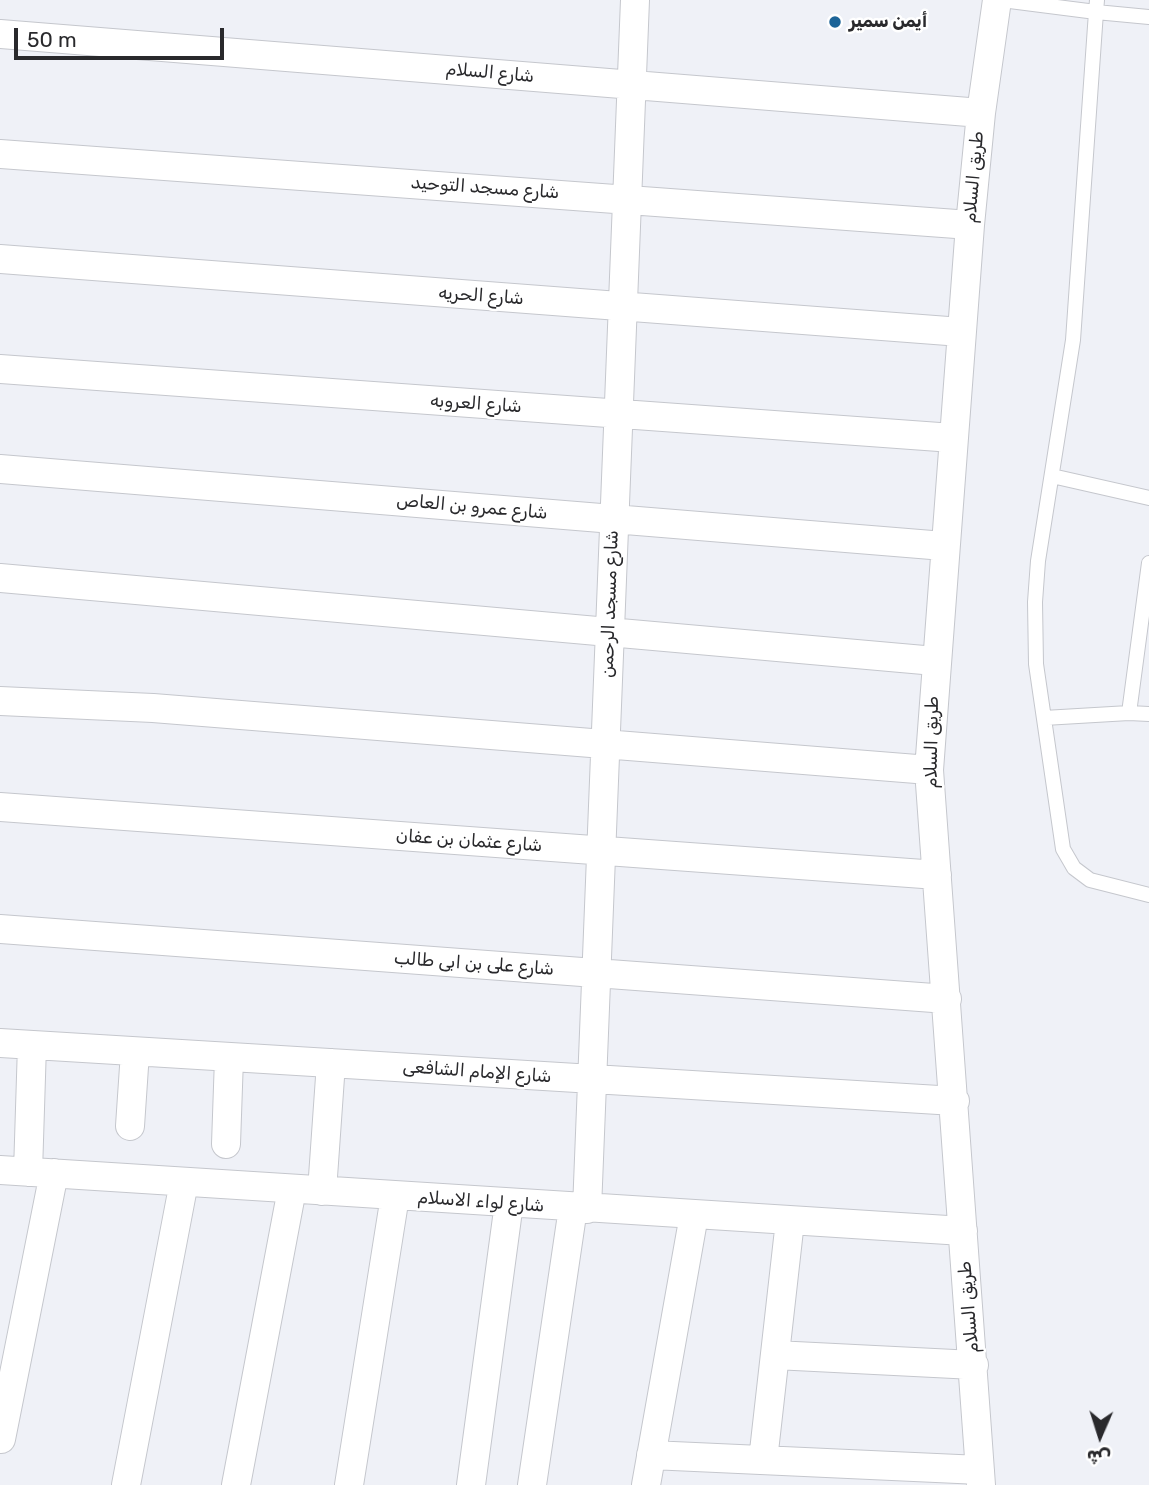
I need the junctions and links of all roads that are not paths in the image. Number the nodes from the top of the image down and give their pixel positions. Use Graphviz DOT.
graph roads {
  1 [pos="635,0"];
  2 [pos="999,0"];
  3 [pos="1097,6"];
  4 [pos="1149,17"];
  5 [pos="0,33"];
  6 [pos="632,84"];
  7 [pos="981,113"];
  8 [pos="0,154"];
  9 [pos="627,198"];
  10 [pos="970,225"];
  11 [pos="0,260"];
  12 [pos="622,306"];
  13 [pos="961,332"];
  14 [pos="0,369"];
  15 [pos="617,414"];
  16 [pos="953,439"];
  17 [pos="0,469"];
  18 [pos="1052,477"];
  19 [pos="1149,498"];
  20 [pos="614,519"];
  21 [pos="944,546"];
  22 [pos="1149,563"];
  23 [pos="0,578"];
  24 [pos="609,632"];
  25 [pos="935,661"];
  26 [pos="0,701"];
  27 [pos="1129,713"];
  28 [pos="1149,714"];
  29 [pos="1044,718"];
  30 [pos="605,746"];
  31 [pos="929,770"];
  32 [pos="0,807"];
  33 [pos="602,851"];
  34 [pos="937,875"];
  35 [pos="1149,895"];
  36 [pos="0,929"];
  37 [pos="598,973"];
  38 [pos="947,999"];
  39 [pos="0,1044"];
  40 [pos="32,1045"];
  41 [pos="135,1052"];
  42 [pos="229,1058"];
  43 [pos="331,1063"];
  44 [pos="594,1080"];
  45 [pos="955,1101"];
  46 [pos="130,1126"];
  47 [pos="226,1144"];
  48 [pos="27,1172"];
  49 [pos="184,1182"];
  50 [pos="292,1189"];
  51 [pos="322,1191"];
  52 [pos="395,1196"];
  53 [pos="509,1203"];
  54 [pos="580,1208"];
  55 [pos="694,1215"];
  56 [pos="790,1221"];
  57 [pos="962,1231"];
  58 [pos="775,1355"];
  59 [pos="974,1365"];
  60 [pos="1,1439"];
  61 [pos="652,1455"];
  62 [pos="763,1460"];
  63 [pos="980,1478"];
  64 [pos="126,1485"];
  65 [pos="236,1485"];
  66 [pos="349,1485"];
  67 [pos="471,1485"];
  68 [pos="532,1485"];
  69 [pos="646,1485"];
  1 -- 6 [label="street, شارع مسجد الرحمن"];
  2 -- 3 [label="lane"];
  2 -- 7 [label="street, طريق السلام"];
  3 -- 4 [label="lane"];
  3 -- 18 [label="lane"];
  5 -- 6 [label="street, شارع السلام"];
  6 -- 7 [label="street, شارع السلام"];
  6 -- 9 [label="street, شارع مسجد الرحمن"];
  7 -- 10 [label="street, طريق السلام"];
  8 -- 9 [label="street, شارع مسجد التوحيد"];
  9 -- 10 [label="street, شارع مسجد التوحيد"];
  9 -- 12 [label="street, شارع مسجد الرحمن"];
  10 -- 13 [label="street, طريق السلام"];
  11 -- 12 [label="street, شارع الحريه"];
  12 -- 13 [label="street, شارع الحريه"];
  12 -- 15 [label="street, شارع مسجد الرحمن"];
  13 -- 16 [label="street, طريق السلام"];
  14 -- 15 [label="street, شارع العروبه"];
  15 -- 16 [label="street, شارع العروبه"];
  15 -- 20 [label="street, شارع مسجد الرحمن"];
  16 -- 21 [label="street, طريق السلام"];
  17 -- 20 [label="street, شارع عمرو بن العاص"];
  18 -- 19 [label="lane"];
  18 -- 29 [label="lane"];
  20 -- 21 [label="street, شارع عمرو بن العاص"];
  20 -- 24 [label="street, شارع مسجد الرحمن"];
  21 -- 25 [label="street, طريق السلام"];
  22 -- 27 [label="lane"];
  23 -- 24 [label="street"];
  24 -- 25 [label="street"];
  24 -- 30 [label="street, شارع مسجد الرحمن"];
  25 -- 31 [label="street, طريق السلام"];
  26 -- 30 [label="street"];
  27 -- 28 [label="lane"];
  27 -- 29 [label="lane"];
  29 -- 35 [label="lane"];
  30 -- 31 [label="street"];
  30 -- 33 [label="street, شارع مسجد الرحمن"];
  31 -- 34 [label="street, طريق السلام"];
  32 -- 33 [label="street, شارع عثمان بن عفان"];
  33 -- 34 [label="street, شارع عثمان بن عفان"];
  33 -- 37 [label="street, شارع مسجد الرحمن"];
  34 -- 38 [label="street, طريق السلام"];
  36 -- 37 [label="street, شارع على بن ابى طالب"];
  37 -- 38 [label="street, شارع على بن ابى طالب"];
  37 -- 44 [label="street, شارع مسجد الرحمن"];
  38 -- 45 [label="street, طريق السلام"];
  39 -- 40 [label="street, شارع الإمام الشافعى"];
  40 -- 41 [label="street, شارع الإمام الشافعى"];
  40 -- 48 [label="street"];
  41 -- 42 [label="street, شارع الإمام الشافعى"];
  41 -- 46 [label="street"];
  42 -- 43 [label="street, شارع الإمام الشافعى"];
  42 -- 47 [label="street"];
  43 -- 44 [label="street, شارع الإمام الشافعى"];
  43 -- 51 [label="street"];
  44 -- 45 [label="street, شارع الإمام الشافعى"];
  44 -- 54 [label="street, شارع مسجد الرحمن"];
  45 -- 57 [label="street, طريق السلام"];
  48 -- 49 [label="street, شارع لواء الاسلام"];
  48 -- 60 [label="street"];
  49 -- 50 [label="street, شارع لواء الاسلام"];
  49 -- 64 [label="street"];
  50 -- 51 [label="street, شارع لواء الاسلام"];
  50 -- 65 [label="street"];
  51 -- 52 [label="street, شارع لواء الاسلام"];
  52 -- 53 [label="street, شارع لواء الاسلام"];
  52 -- 66 [label="street"];
  53 -- 54 [label="street, شارع لواء الاسلام"];
  53 -- 67 [label="street"];
  54 -- 55 [label="street, شارع لواء الاسلام"];
  54 -- 68 [label="street, شارع مسجد الرحمن"];
  55 -- 56 [label="street, شارع لواء الاسلام"];
  55 -- 61 [label="street"];
  56 -- 57 [label="street, شارع لواء الاسلام"];
  56 -- 58 [label="street"];
  57 -- 59 [label="street, طريق السلام"];
  58 -- 59 [label="street"];
  58 -- 62 [label="street"];
  59 -- 63 [label="street, طريق السلام"];
  61 -- 62 [label="street"];
  61 -- 69 [label="street"];
  62 -- 63 [label="street"];
}
